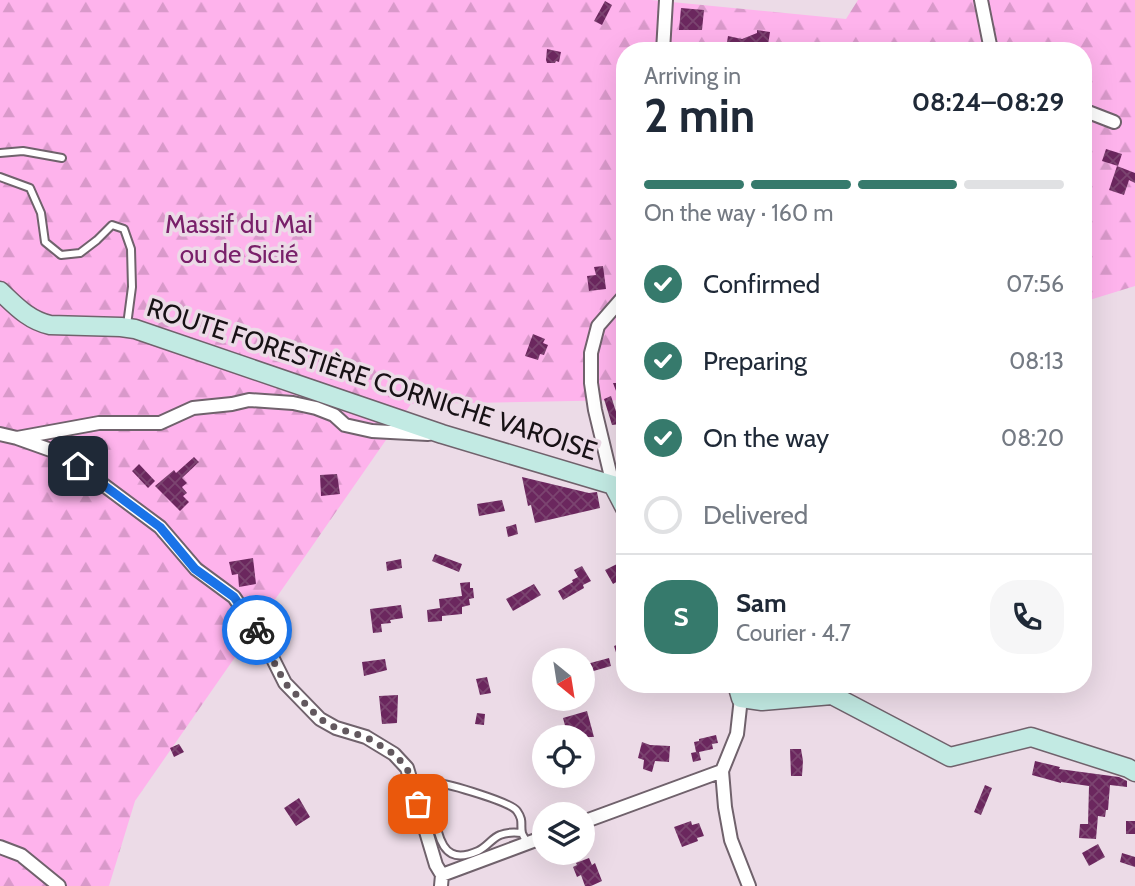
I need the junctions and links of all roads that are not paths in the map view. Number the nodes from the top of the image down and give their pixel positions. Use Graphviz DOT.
graph roads {
  1 [pos="666,0"];
  2 [pos="982,0"];
  3 [pos="664,42"];
  4 [pos="989,42"];
  5 [pos="1092,113"];
  6 [pos="1114,122"];
  7 [pos="0,153"];
  8 [pos="62,158"];
  9 [pos="0,177"];
  10 [pos="0,291"];
  11 [pos="616,305"];
  12 [pos="127,327"];
  13 [pos="0,434"];
  14 [pos="442,434"];
  15 [pos="17,438"];
  16 [pos="613,485"];
  17 [pos="616,491"];
  18 [pos="739,693"];
  19 [pos="744,693"];
  20 [pos="722,771"];
  21 [pos="1135,772"];
  22 [pos="595,818"];
  23 [pos="524,838"];
  24 [pos="532,838"];
  25 [pos="0,847"];
  26 [pos="442,880"];
  27 [pos="59,886"];
  28 [pos="749,886"];
  1 -- 3 [label="street"];
  2 -- 4 [label="street"];
  5 -- 6 [label="street"];
  7 -- 8 [label="lane"];
  9 -- 12 [label="lane"];
  10 -- 12 [label="street, ROUTE FORESTIÈRE CORNICHE VAROISE"];
  11 -- 16 [label="street"];
  12 -- 14 [label="street, ROUTE FORESTIÈRE CORNICHE VAROISE"];
  13 -- 15 [label="street"];
  14 -- 15 [label="street"];
  14 -- 16 [label="street, ROUTE FORESTIÈRE CORNICHE VAROISE"];
  15 -- 26 [label="street"];
  16 -- 17 [label="street"];
  18 -- 20 [label="street"];
  19 -- 21 [label="street"];
  20 -- 22 [label="street"];
  20 -- 28 [label="street"];
  23 -- 23 [label="lane"];
  23 -- 24 [label="street"];
  23 -- 26 [label="street"];
  25 -- 27 [label="street"];
}
